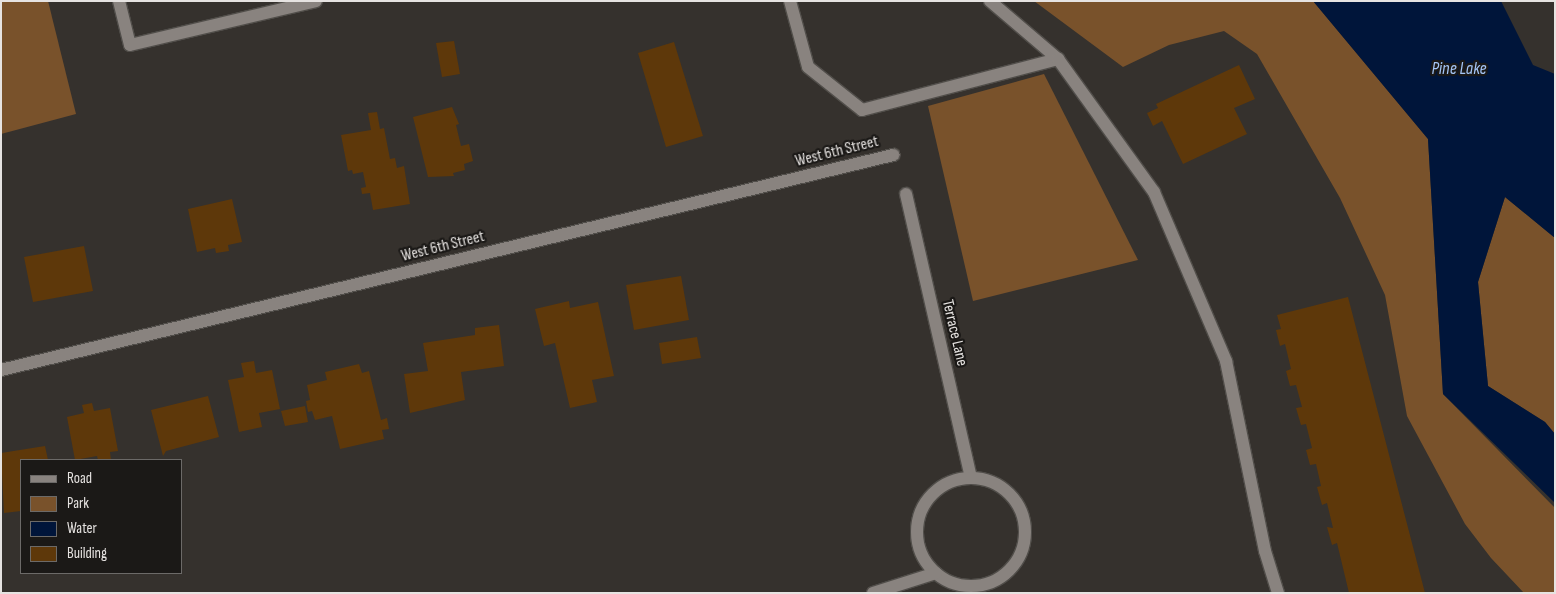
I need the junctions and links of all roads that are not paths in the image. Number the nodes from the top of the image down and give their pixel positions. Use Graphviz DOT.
graph roads {
  1 [pos="119,1"];
  2 [pos="316,1"];
  3 [pos="790,1"];
  4 [pos="990,1"];
  5 [pos="1058,59"];
  6 [pos="893,156"];
  7 [pos="906,194"];
  8 [pos="1,370"];
  9 [pos="971,478"];
  10 [pos="936,573"];
  11 [pos="873,593"];
  12 [pos="1278,593"];
  1 -- 2 [label="street"];
  3 -- 5 [label="street"];
  4 -- 5 [label="street"];
  5 -- 12 [label="street"];
  6 -- 8 [label="street, West 6th Street"];
  7 -- 9 [label="street, Terrace Lane"];
  9 -- 10 [label="street"];
  9 -- 10 [label="street"];
  10 -- 11 [label="street"];
}
